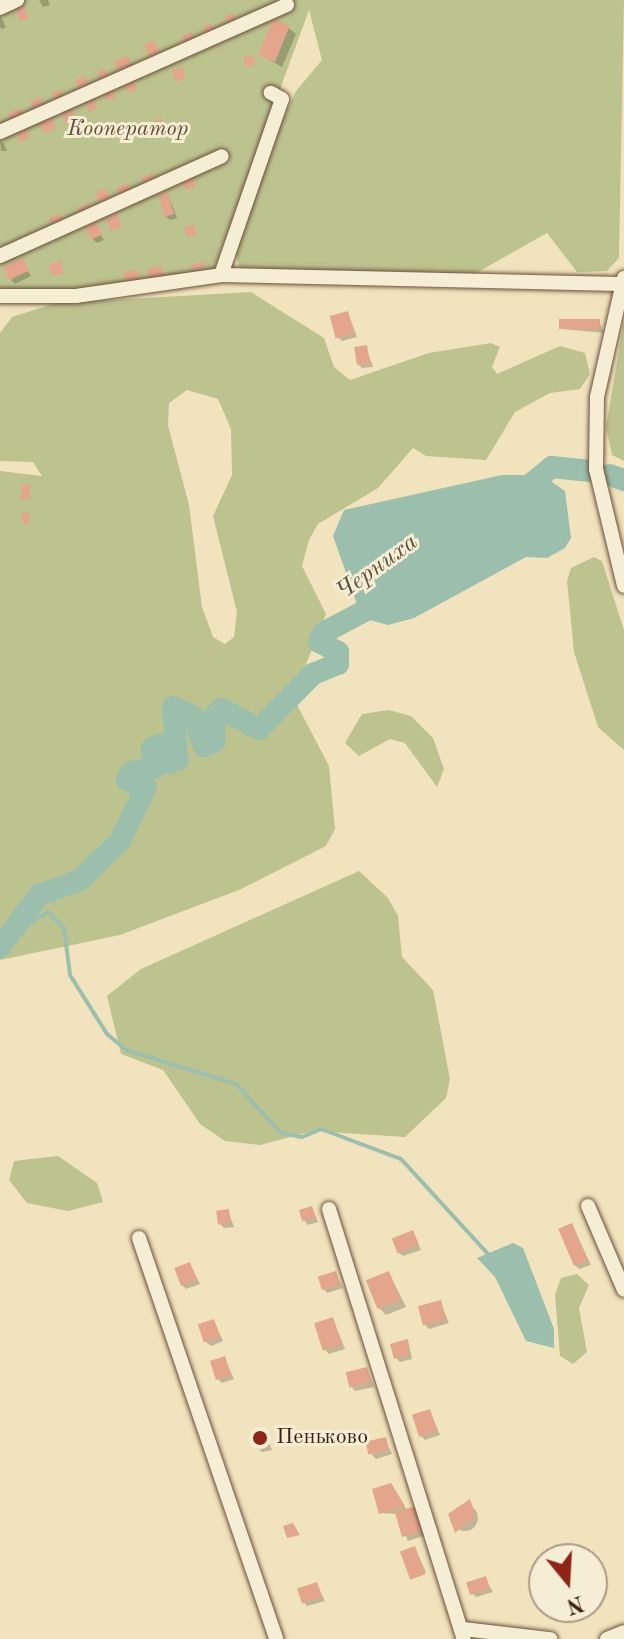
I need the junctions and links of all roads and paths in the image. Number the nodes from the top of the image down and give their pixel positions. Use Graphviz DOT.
graph roads {
  1 [pos="17,0"];
  2 [pos="287,5"];
  3 [pos="0,8"];
  4 [pos="271,93"];
  5 [pos="0,132"];
  6 [pos="222,156"];
  7 [pos="0,256"];
  8 [pos="221,275"];
  9 [pos="624,278"];
  10 [pos="623,284"];
  11 [pos="0,296"];
  12 [pos="624,586"];
  13 [pos="588,1206"];
  14 [pos="329,1209"];
  15 [pos="139,1238"];
  16 [pos="624,1290"];
  17 [pos="624,1632"];
  18 [pos="463,1634"];
  19 [pos="276,1639"];
  20 [pos="550,1639"];
  21 [pos="607,1639"];
  1 -- 3 [label="street"];
  2 -- 5 [label="street"];
  4 -- 8 [label="street"];
  6 -- 7 [label="street"];
  8 -- 10 [label="street"];
  8 -- 11 [label="street"];
  9 -- 10 [label="street"];
  10 -- 12 [label="street"];
  13 -- 16 [label="street"];
  14 -- 18 [label="street"];
  15 -- 19 [label="street"];
  17 -- 21 [label="street"];
  18 -- 20 [label="street"];
}
